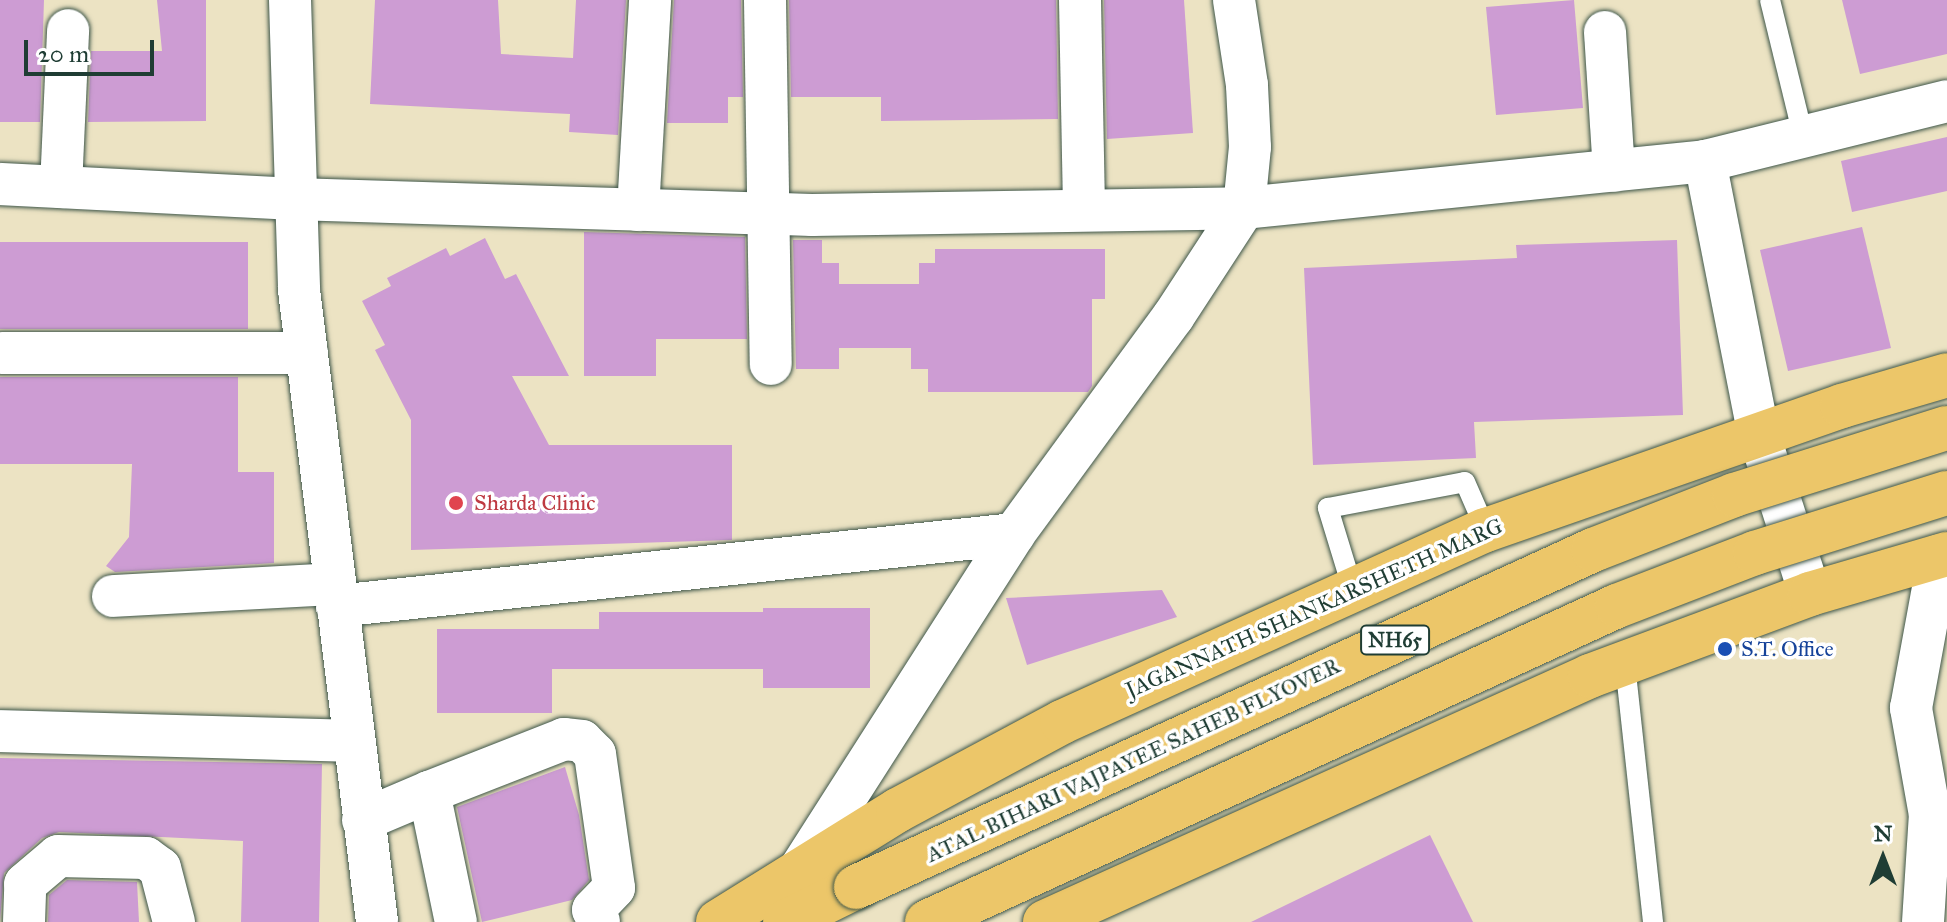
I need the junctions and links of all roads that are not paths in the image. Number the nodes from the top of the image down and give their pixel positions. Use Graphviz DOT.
graph roads {
  1 [pos="290,0"];
  2 [pos="650,0"];
  3 [pos="765,0"];
  4 [pos="1080,0"];
  5 [pos="1234,0"];
  6 [pos="1770,0"];
  7 [pos="68,30"];
  8 [pos="1605,32"];
  9 [pos="1947,101"];
  10 [pos="1804,140"];
  11 [pos="1705,161"];
  12 [pos="1614,171"];
  13 [pos="0,184"];
  14 [pos="61,187"];
  15 [pos="294,199"];
  16 [pos="1244,208"];
  17 [pos="638,210"];
  18 [pos="1084,210"];
  19 [pos="768,213"];
  20 [pos="2,353"];
  21 [pos="307,353"];
  22 [pos="771,364"];
  23 [pos="1947,375"];
  24 [pos="1947,428"];
  25 [pos="1759,435"];
  26 [pos="1947,493"];
  27 [pos="1486,530"];
  28 [pos="1014,534"];
  29 [pos="1943,555"];
  30 [pos="1353,590"];
  31 [pos="1810,594"];
  32 [pos="336,595"];
  33 [pos="113,596"];
  34 [pos="1625,664"];
  35 [pos="0,731"];
  36 [pos="353,741"];
  37 [pos="429,792"];
  38 [pos="363,820"];
  39 [pos="798,872"];
  40 [pos="586,918"];
  41 [pos="24,922"];
  42 [pos="174,922"];
  43 [pos="377,922"];
  44 [pos="456,922"];
  45 [pos="718,922"];
  46 [pos="785,922"];
  47 [pos="927,922"];
  48 [pos="1045,922"];
  49 [pos="1653,922"];
  50 [pos="1923,922"];
  1 -- 15 [label="street"];
  2 -- 17 [label="street"];
  3 -- 19 [label="street"];
  4 -- 18 [label="street"];
  5 -- 16 [label="street"];
  6 -- 10 [label="lane"];
  7 -- 14 [label="street"];
  8 -- 12 [label="street"];
  9 -- 10 [label="street"];
  10 -- 11 [label="street"];
  11 -- 12 [label="street"];
  11 -- 25 [label="street"];
  12 -- 16 [label="street"];
  13 -- 14 [label="street"];
  14 -- 15 [label="street"];
  15 -- 17 [label="street"];
  15 -- 21 [label="street"];
  16 -- 18 [label="street"];
  16 -- 28 [label="street"];
  17 -- 19 [label="street"];
  18 -- 19 [label="street"];
  19 -- 22 [label="street"];
  20 -- 21 [label="street"];
  21 -- 32 [label="street"];
  23 -- 25 [label="main road, JAGANNATH SHANKARSHETH MARG"];
  24 -- 46 [label="main road, ATAL BIHARI VAJPAYEE SAHEB FLYOVER / NH65, bridge"];
  25 -- 27 [label="main road, JAGANNATH SHANKARSHETH MARG"];
  25 -- 31 [label="street"];
  26 -- 47 [label="main road, NH65, bridge"];
  27 -- 30 [label="main road, JAGANNATH SHANKARSHETH MARG"];
  27 -- 30 [label="lane"];
  28 -- 32 [label="street"];
  28 -- 39 [label="street"];
  29 -- 31 [label="main road"];
  29 -- 50 [label="street"];
  30 -- 39 [label="main road, JAGANNATH SHANKARSHETH MARG"];
  31 -- 34 [label="main road"];
  32 -- 33 [label="street"];
  32 -- 36 [label="street"];
  34 -- 48 [label="main road"];
  34 -- 49 [label="lane"];
  35 -- 36 [label="street"];
  36 -- 38 [label="street"];
  37 -- 38 [label="street"];
  37 -- 40 [label="street"];
  37 -- 44 [label="street"];
  38 -- 43 [label="street"];
  39 -- 45 [label="main road, JAGANNATH SHANKARSHETH MARG"];
  41 -- 42 [label="street"];
}
